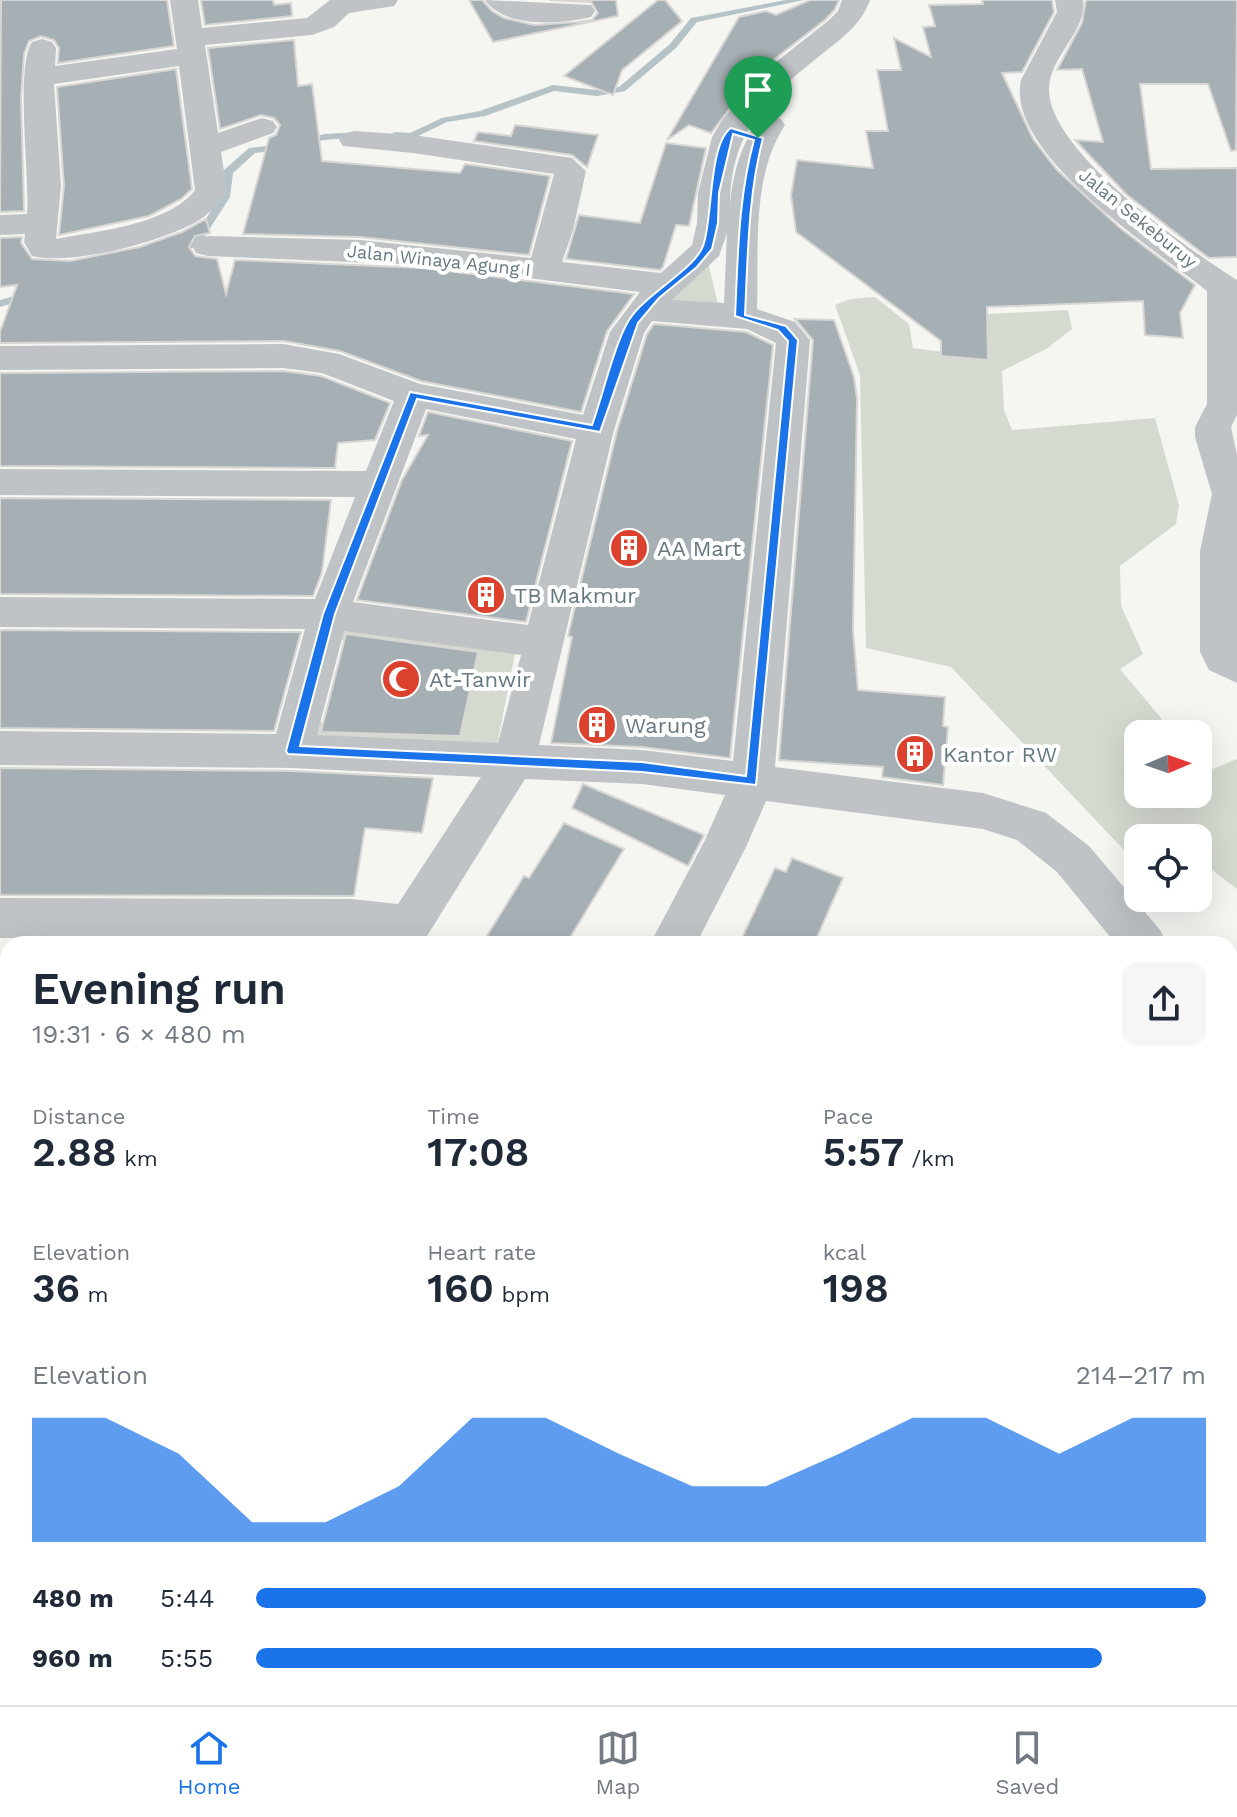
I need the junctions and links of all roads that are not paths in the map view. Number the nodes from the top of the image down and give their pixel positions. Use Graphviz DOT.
graph roads {
  1 [pos="184,0"];
  2 [pos="384,0"];
  3 [pos="499,0"];
  4 [pos="1069,0"];
  5 [pos="874,10"];
  6 [pos="581,11"];
  7 [pos="189,47"];
  8 [pos="793,101"];
  9 [pos="262,127"];
  10 [pos="745,134"];
  11 [pos="354,140"];
  12 [pos="204,148"];
  13 [pos="40,223"];
  14 [pos="0,225"];
  15 [pos="208,246"];
  16 [pos="707,249"];
  17 [pos="744,254"];
  18 [pos="543,270"];
  19 [pos="1230,292"];
  20 [pos="656,297"];
  21 [pos="740,316"];
  22 [pos="0,358"];
  23 [pos="414,395"];
  24 [pos="596,430"];
  25 [pos="0,482"];
  26 [pos="379,484"];
  27 [pos="0,612"];
  28 [pos="329,614"];
  29 [pos="542,642"];
  30 [pos="1237,667"];
  31 [pos="0,748"];
  32 [pos="292,751"];
  33 [pos="515,759"];
  34 [pos="752,782"];
  35 [pos="0,918"];
  36 [pos="404,934"];
  37 [pos="677,936"];
  38 [pos="1137,936"];
  1 -- 7 [label="street"];
  2 -- 7 [label="street"];
  3 -- 6 [label="street"];
  4 -- 19 [label="street, Jalan Sekeburuy"];
  5 -- 10 [label="street"];
  7 -- 12 [label="street"];
  7 -- 13 [label="street"];
  8 -- 10 [label="street"];
  9 -- 12 [label="street"];
  10 -- 16 [label="street"];
  10 -- 17 [label="street"];
  11 -- 18 [label="street"];
  12 -- 13 [label="street"];
  13 -- 14 [label="street"];
  15 -- 18 [label="street, Jalan Winaya Agung I"];
  16 -- 17 [label="street"];
  16 -- 20 [label="street"];
  17 -- 21 [label="street"];
  18 -- 20 [label="street, Jalan Winaya Agung I"];
  19 -- 30 [label="street"];
  20 -- 21 [label="street, Jalan Winaya Agung I"];
  20 -- 24 [label="street"];
  21 -- 34 [label="street, Jalan Winaya Agung I"];
  22 -- 23 [label="street"];
  23 -- 24 [label="street"];
  23 -- 26 [label="street"];
  24 -- 29 [label="street"];
  25 -- 26 [label="street"];
  26 -- 28 [label="street"];
  27 -- 28 [label="street"];
  28 -- 29 [label="street"];
  28 -- 32 [label="street"];
  29 -- 33 [label="street"];
  31 -- 32 [label="street"];
  32 -- 33 [label="street"];
  33 -- 34 [label="street"];
  33 -- 36 [label="street"];
  34 -- 37 [label="street, Jalan Winaya Agung I"];
  34 -- 38 [label="street"];
  35 -- 36 [label="street"];
}
